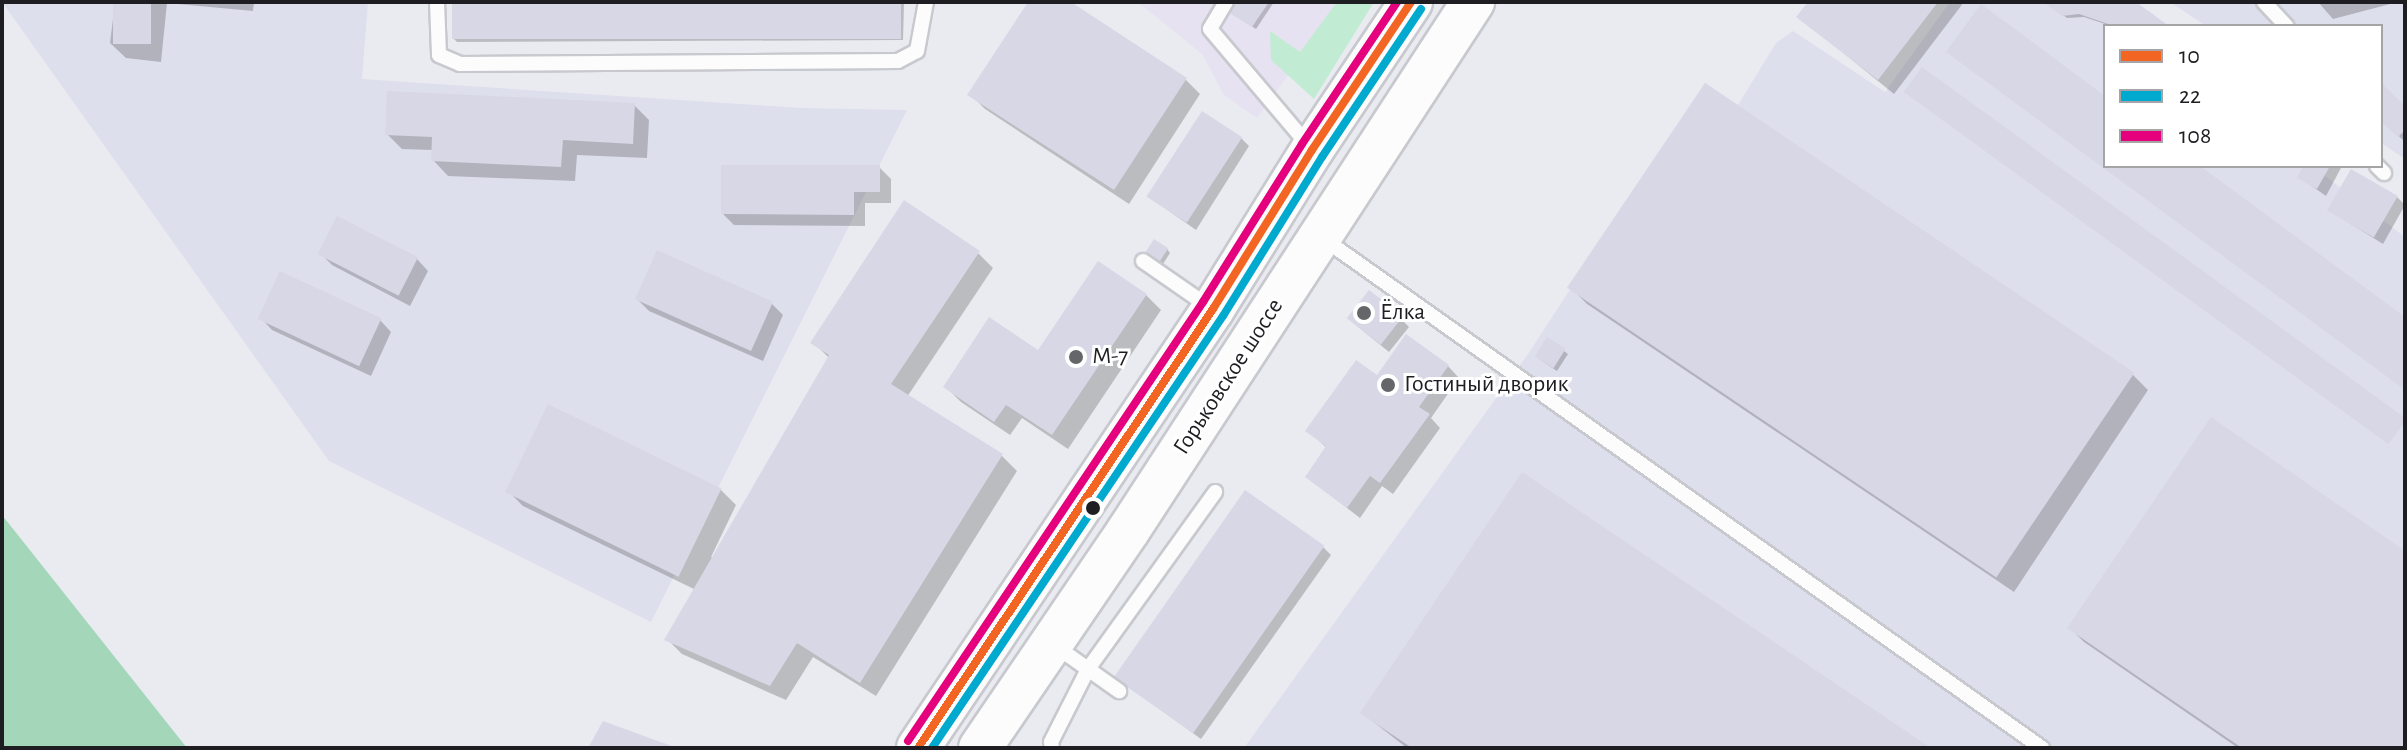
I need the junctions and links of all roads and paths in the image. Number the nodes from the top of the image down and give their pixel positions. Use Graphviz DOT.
graph roads {
  1 [pos="437,2"];
  2 [pos="926,2"];
  3 [pos="1226,2"];
  4 [pos="1411,2"];
  5 [pos="1473,2"];
  6 [pos="2264,2"];
  7 [pos="2284,24"];
  8 [pos="1312,150"];
  9 [pos="1321,237"];
  10 [pos="1143,261"];
  11 [pos="1213,309"];
  12 [pos="1215,492"];
  13 [pos="1052,643"];
  14 [pos="1088,669"];
  15 [pos="1119,691"];
  16 [pos="918,748"];
  17 [pos="980,748"];
  18 [pos="1052,748"];
  19 [pos="2042,748"];
  1 -- 2 [label="lane"];
  3 -- 8 [label="lane"];
  4 -- 8 [label="main road"];
  5 -- 9 [label="main road, Горьковское шоссе"];
  6 -- 7 [label="lane"];
  8 -- 11 [label="main road"];
  9 -- 13 [label="main road, Горьковское шоссе"];
  9 -- 19 [label="lane"];
  10 -- 11 [label="lane"];
  11 -- 16 [label="main road"];
  12 -- 14 [label="lane"];
  13 -- 14 [label="lane"];
  13 -- 17 [label="main road, Горьковское шоссе"];
  14 -- 15 [label="lane"];
  14 -- 18 [label="lane"];
}
